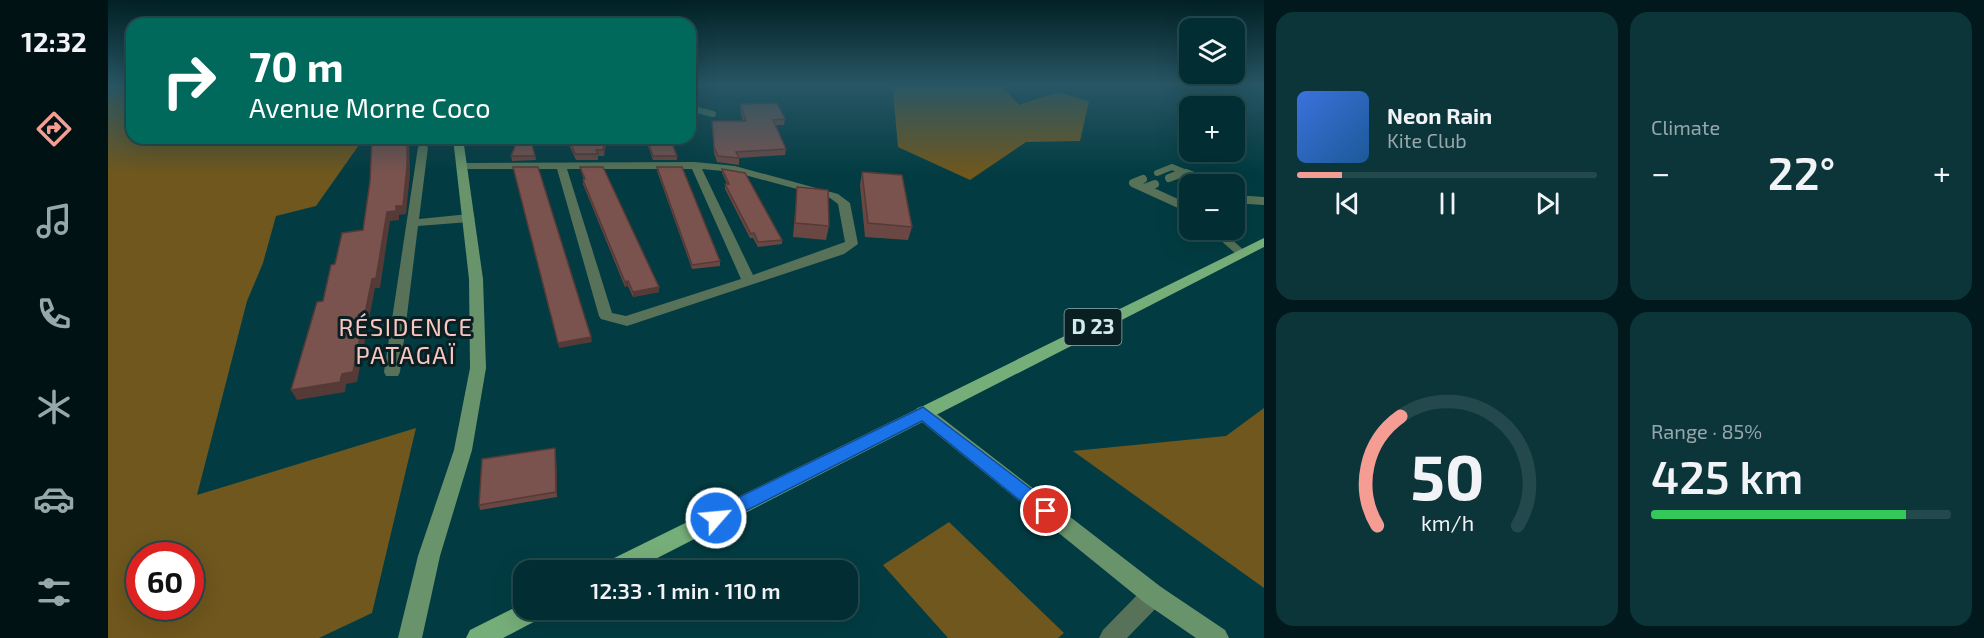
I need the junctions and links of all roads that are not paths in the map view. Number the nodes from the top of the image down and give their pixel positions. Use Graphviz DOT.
graph roads {
  1 [pos="459,144"];
  2 [pos="423,147"];
  3 [pos="695,165"];
  4 [pos="463,166"];
  5 [pos="561,166"];
  6 [pos="1184,172"];
  7 [pos="1157,173"];
  8 [pos="1189,174"];
  9 [pos="1169,178"];
  10 [pos="1143,179"];
  11 [pos="1155,184"];
  12 [pos="1144,188"];
  13 [pos="1245,197"];
  14 [pos="1245,199"];
  15 [pos="1250,199"];
  16 [pos="1264,201"];
  17 [pos="1179,204"];
  18 [pos="469,218"];
  19 [pos="413,223"];
  20 [pos="1226,240"];
  21 [pos="1264,242"];
  22 [pos="1241,253"];
  23 [pos="749,281"];
  24 [pos="393,372"];
  25 [pos="923,413"];
  26 [pos="632,560"];
  27 [pos="1153,595"];
  28 [pos="513,620"];
  29 [pos="410,638"];
  30 [pos="478,638"];
  31 [pos="1111,638"];
  32 [pos="1217,638"];
  1 -- 4 [label="main road"];
  2 -- 19 [label="street"];
  3 -- 5 [label="street"];
  3 -- 23 [label="street"];
  3 -- 23 [label="street"];
  4 -- 5 [label="street"];
  4 -- 18 [label="main road"];
  5 -- 23 [label="street"];
  6 -- 7 [label="lane"];
  6 -- 8 [label="lane"];
  6 -- 9 [label="lane"];
  10 -- 12 [label="lane"];
  11 -- 12 [label="lane"];
  12 -- 17 [label="lane"];
  13 -- 15 [label="lane"];
  14 -- 15 [label="lane"];
  15 -- 16 [label="lane"];
  18 -- 19 [label="street"];
  18 -- 29 [label="main road"];
  19 -- 24 [label="street"];
  20 -- 22 [label="lane"];
  21 -- 22 [label="main road, D 23"];
  22 -- 25 [label="main road, D 23"];
  25 -- 26 [label="main road, D 23"];
  25 -- 27 [label="main road"];
  27 -- 31 [label="street"];
  27 -- 32 [label="main road"];
  28 -- 30 [label="main road"];
}
